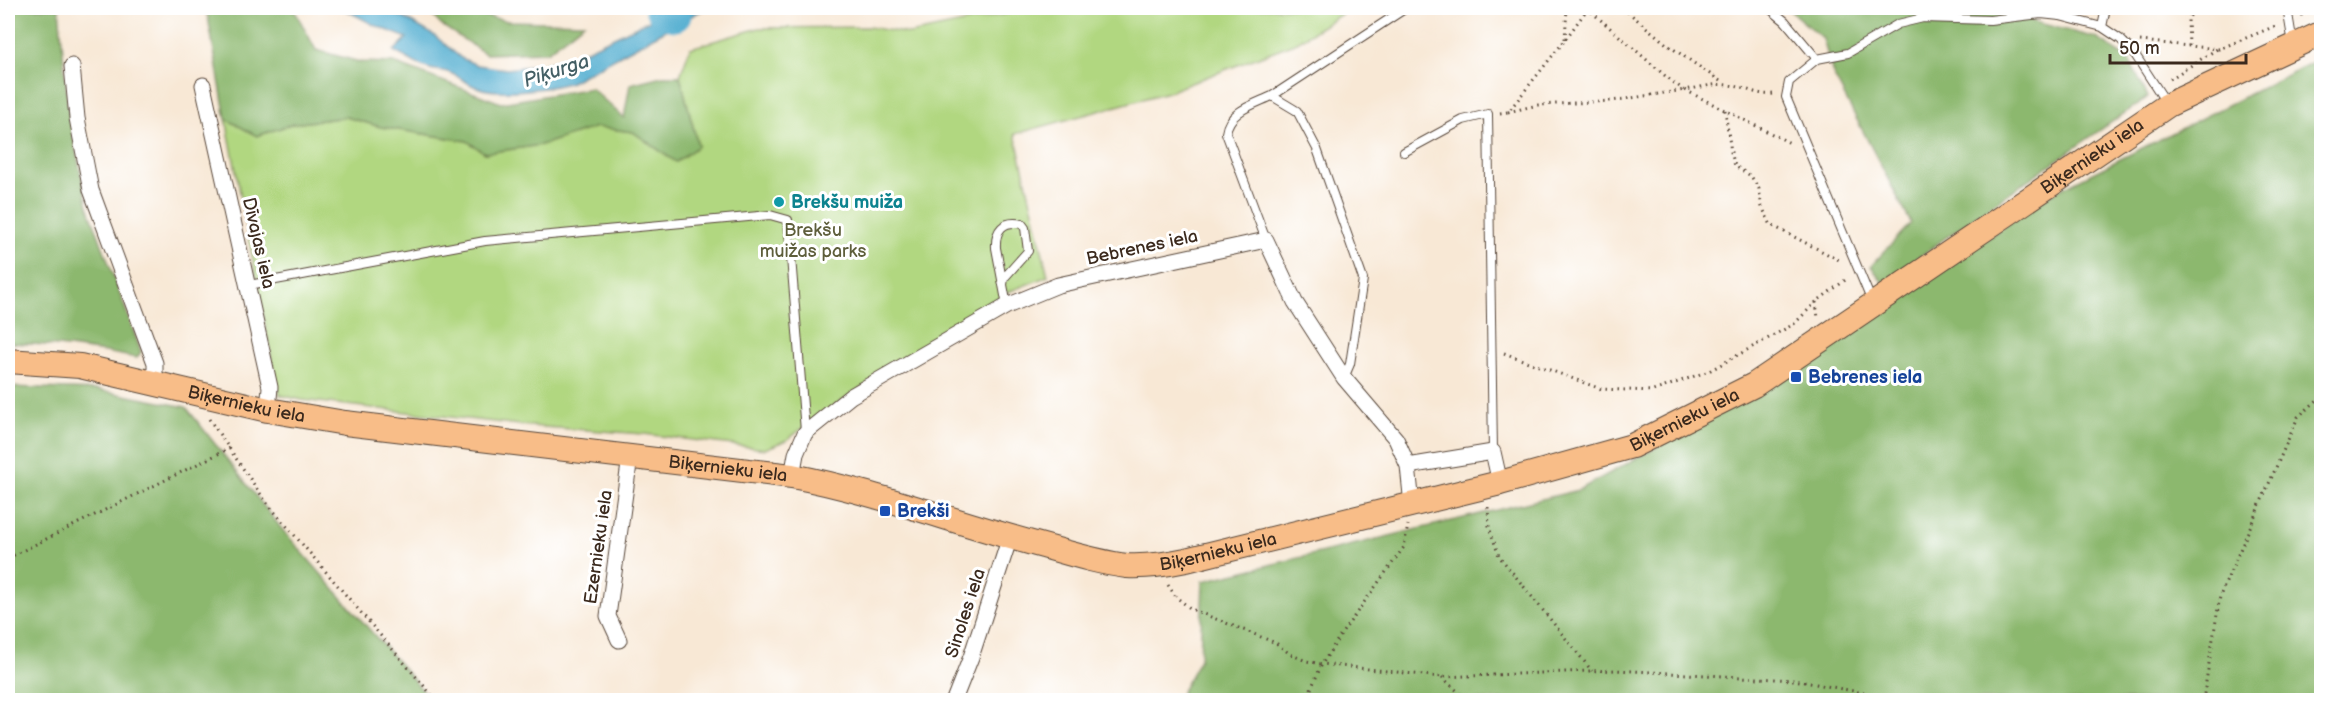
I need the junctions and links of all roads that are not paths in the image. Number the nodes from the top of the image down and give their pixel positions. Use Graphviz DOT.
graph roads {
  1 [pos="1406,8"];
  2 [pos="1769,8"];
  3 [pos="2106,8"];
  4 [pos="2287,8"];
  5 [pos="2040,11"];
  6 [pos="2102,27"];
  7 [pos="2322,33"];
  8 [pos="2293,46"];
  9 [pos="1817,59"];
  10 [pos="72,66"];
  11 [pos="203,85"];
  12 [pos="1272,96"];
  13 [pos="2162,96"];
  14 [pos="1404,152"];
  15 [pos="1266,240"];
  16 [pos="249,285"];
  17 [pos="1003,285"];
  18 [pos="1874,305"];
  19 [pos="1006,306"];
  20 [pos="8,361"];
  21 [pos="1344,378"];
  22 [pos="155,382"];
  23 [pos="268,410"];
  24 [pos="805,433"];
  25 [pos="1493,452"];
  26 [pos="630,457"];
  27 [pos="1408,466"];
  28 [pos="792,476"];
  29 [pos="1493,485"];
  30 [pos="1412,505"];
  31 [pos="1010,537"];
  32 [pos="619,640"];
  33 [pos="954,700"];
  1 -- 12 [label="lane"];
  2 -- 9 [label="lane"];
  3 -- 6 [label="lane"];
  4 -- 8 [label="lane"];
  5 -- 6 [label="lane"];
  5 -- 9 [label="lane"];
  6 -- 13 [label="lane"];
  7 -- 8 [label="main road, Biķernieku iela"];
  8 -- 13 [label="main road, Biķernieku iela"];
  9 -- 18 [label="lane"];
  10 -- 22 [label="street"];
  11 -- 16 [label="street, Dīvajas iela"];
  12 -- 15 [label="lane"];
  12 -- 21 [label="lane"];
  13 -- 18 [label="main road, Biķernieku iela"];
  14 -- 25 [label="lane"];
  15 -- 19 [label="street, Bebrenes iela"];
  15 -- 21 [label="street"];
  16 -- 23 [label="street, Dīvajas iela"];
  16 -- 24 [label="lane"];
  17 -- 17 [label="lane"];
  17 -- 19 [label="lane"];
  18 -- 29 [label="main road, Biķernieku iela"];
  19 -- 24 [label="street, Bebrenes iela"];
  20 -- 22 [label="main road, Biķernieku iela"];
  21 -- 27 [label="street"];
  22 -- 23 [label="main road, Biķernieku iela"];
  23 -- 26 [label="main road, Biķernieku iela"];
  24 -- 28 [label="street"];
  25 -- 27 [label="street"];
  25 -- 29 [label="street"];
  26 -- 28 [label="main road, Biķernieku iela"];
  26 -- 32 [label="street, Ezernieku iela"];
  27 -- 30 [label="street"];
  28 -- 31 [label="main road, Biķernieku iela"];
  29 -- 30 [label="main road, Biķernieku iela"];
  30 -- 31 [label="main road, Biķernieku iela"];
  31 -- 33 [label="street, Sinoles iela"];
}
